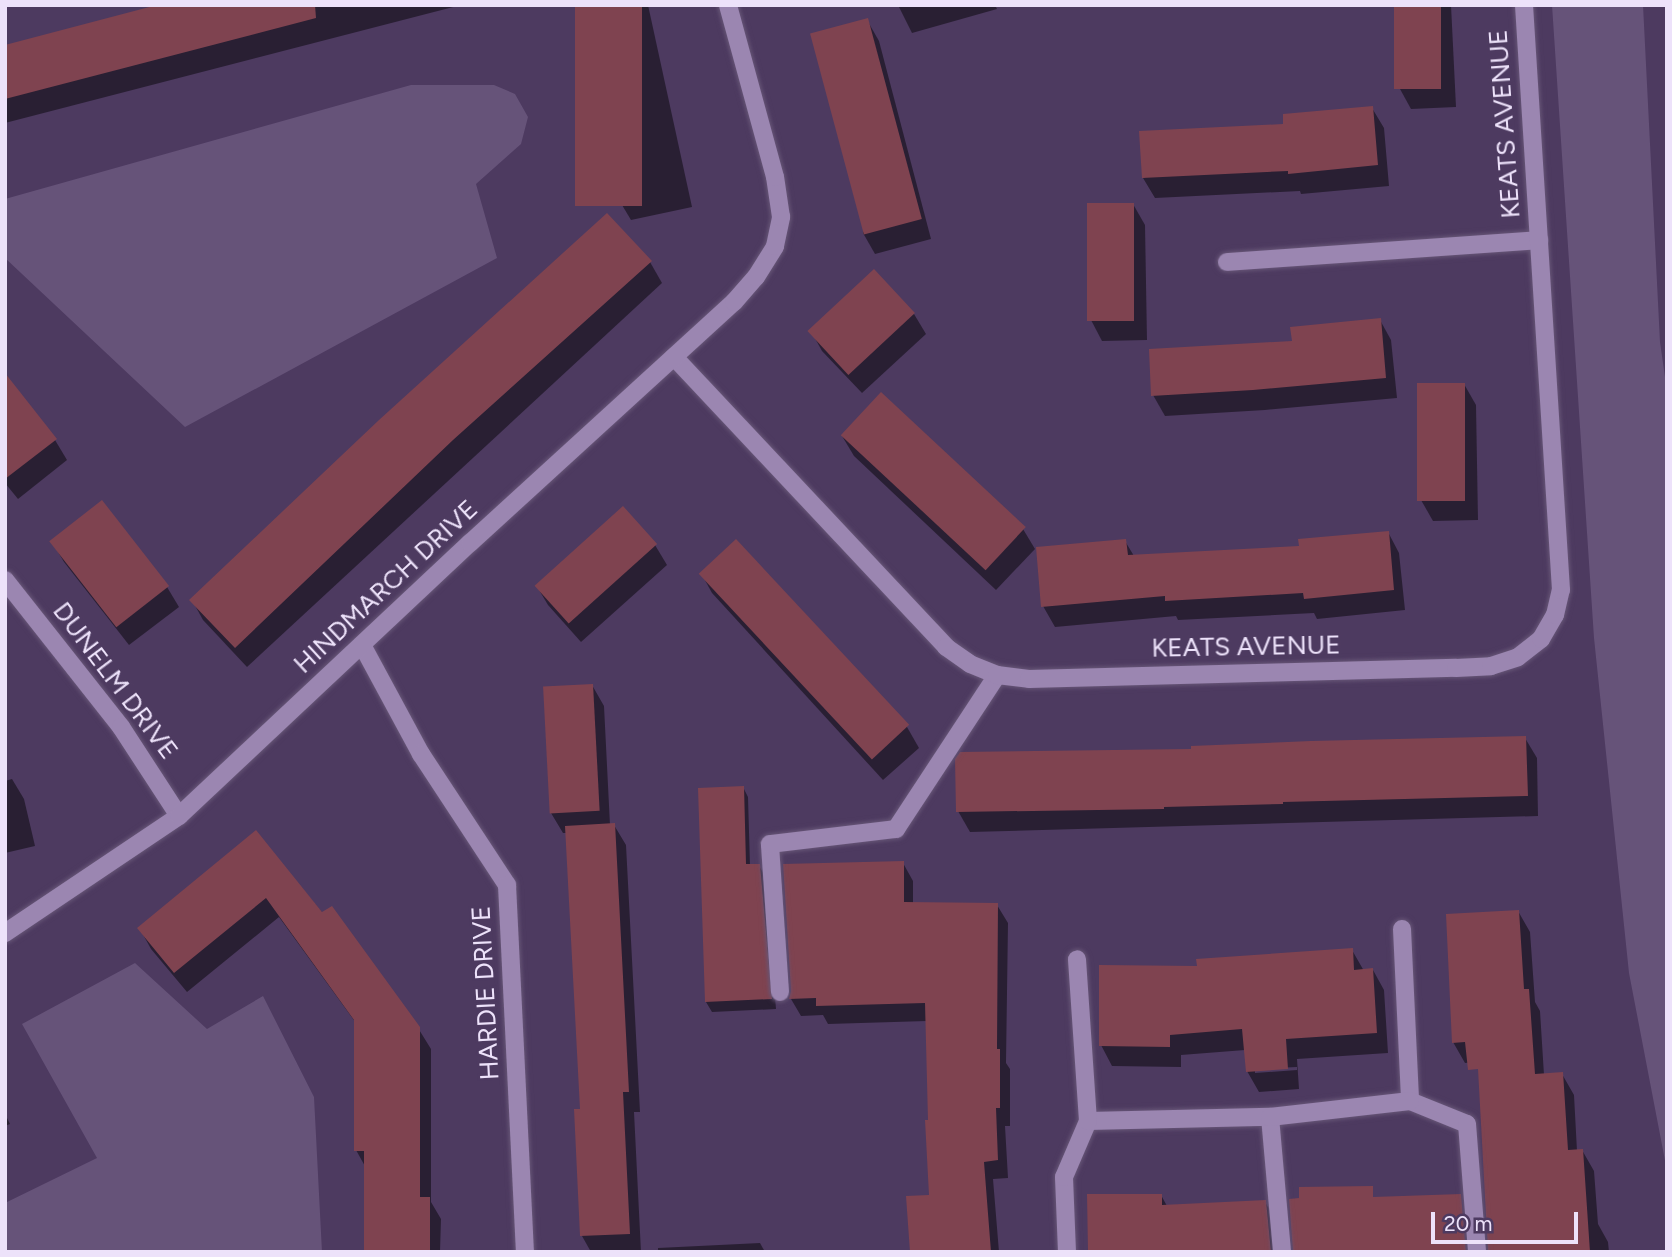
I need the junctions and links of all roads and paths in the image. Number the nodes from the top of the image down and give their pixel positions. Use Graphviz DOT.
graph roads {
  1 [pos="728,5"];
  2 [pos="1524,5"];
  3 [pos="1539,240"];
  4 [pos="1227,262"];
  5 [pos="674,357"];
  6 [pos="5,580"];
  7 [pos="362,645"];
  8 [pos="997,675"];
  9 [pos="180,816"];
  10 [pos="1402,929"];
  11 [pos="5,933"];
  12 [pos="1077,959"];
  13 [pos="780,992"];
  14 [pos="1410,1101"];
  15 [pos="1270,1117"];
  16 [pos="1088,1121"];
  17 [pos="525,1252"];
  18 [pos="1067,1252"];
  19 [pos="1282,1252"];
  20 [pos="1476,1252"];
  1 -- 5 [label="street, HINDMARCH DRIVE"];
  2 -- 3 [label="street, KEATS AVENUE"];
  3 -- 4 [label="street, KEATS AVENUE"];
  3 -- 8 [label="street, KEATS AVENUE"];
  5 -- 7 [label="street, HINDMARCH DRIVE"];
  5 -- 8 [label="street, KEATS AVENUE"];
  6 -- 9 [label="street, DUNELM DRIVE"];
  7 -- 9 [label="street, HINDMARCH DRIVE"];
  7 -- 17 [label="street, HARDIE DRIVE"];
  8 -- 13 [label="street"];
  9 -- 11 [label="street, HINDMARCH DRIVE"];
  10 -- 14 [label="street"];
  12 -- 16 [label="street"];
  14 -- 15 [label="street"];
  14 -- 20 [label="street"];
  15 -- 16 [label="street"];
  15 -- 19 [label="street"];
  16 -- 18 [label="street"];
}
